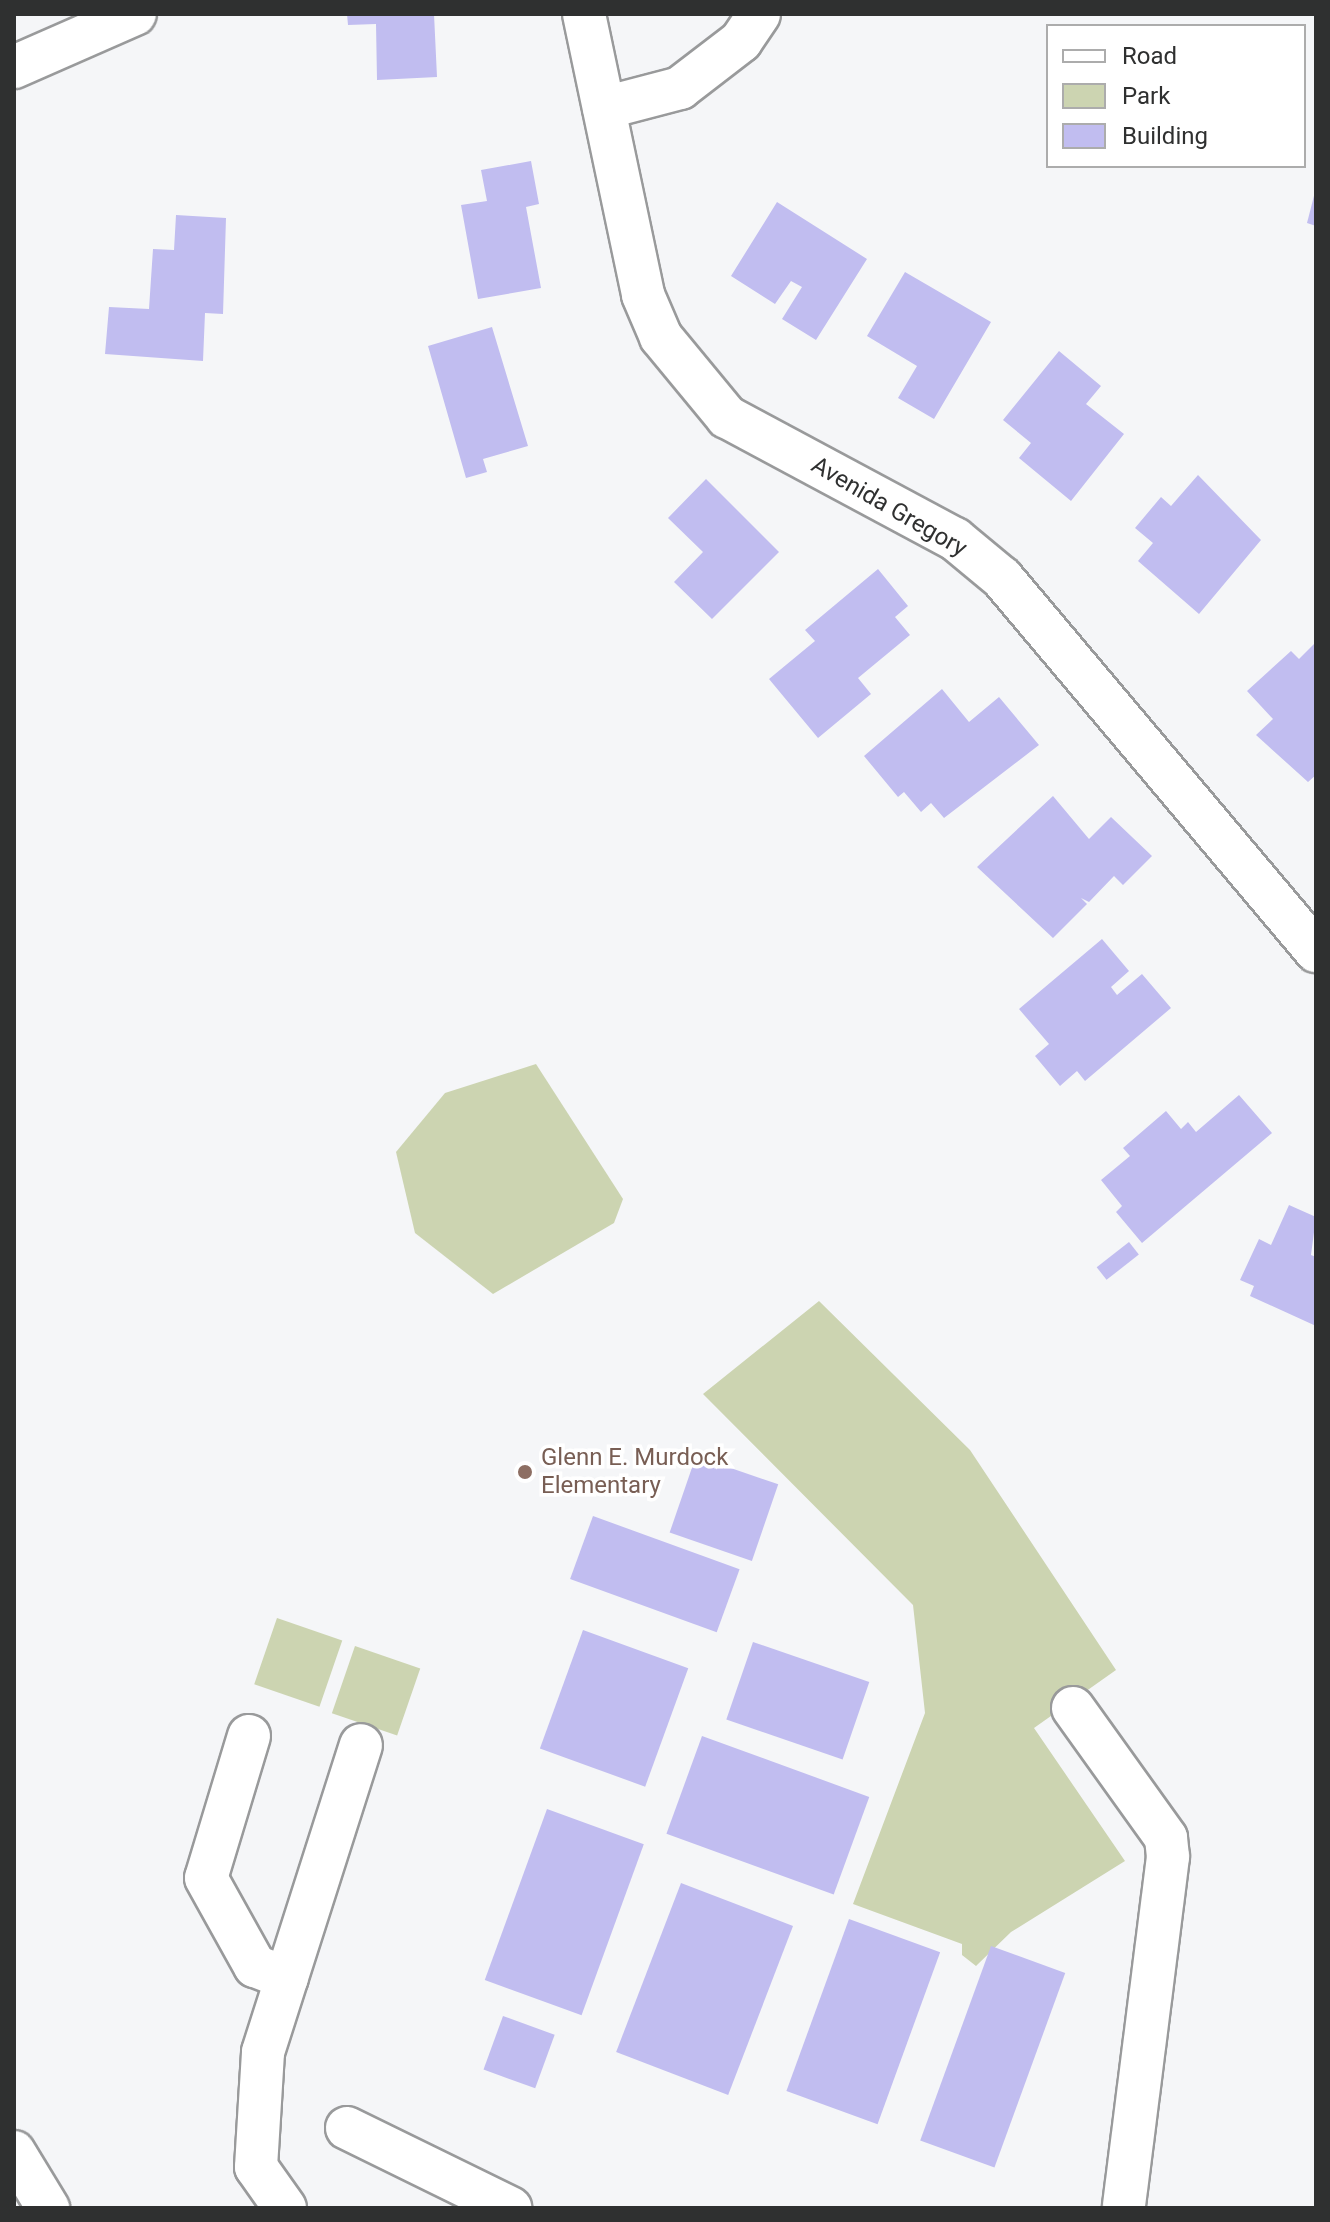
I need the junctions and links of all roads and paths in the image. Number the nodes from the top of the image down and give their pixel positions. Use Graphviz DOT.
graph roads {
  1 [pos="135,14"];
  2 [pos="584,14"];
  3 [pos="759,14"];
  4 [pos="14,67"];
  5 [pos="604,108"];
  6 [pos="1316,951"];
  7 [pos="1073,1708"];
  8 [pos="249,1736"];
  9 [pos="361,1745"];
  10 [pos="287,1978"];
  11 [pos="347,2128"];
  12 [pos="14,2152"];
  13 [pos="1114,2207"];
  14 [pos="48,2208"];
  15 [pos="285,2208"];
  16 [pos="510,2208"];
  1 -- 4 [label="street"];
  2 -- 5 [label="street, Avenida Gregory"];
  3 -- 5 [label="street"];
  5 -- 6 [label="street, Avenida Gregory"];
  7 -- 13 [label="street"];
  8 -- 10 [label="street"];
  9 -- 10 [label="street"];
  10 -- 15 [label="street"];
  11 -- 16 [label="street"];
  12 -- 14 [label="street"];
}
